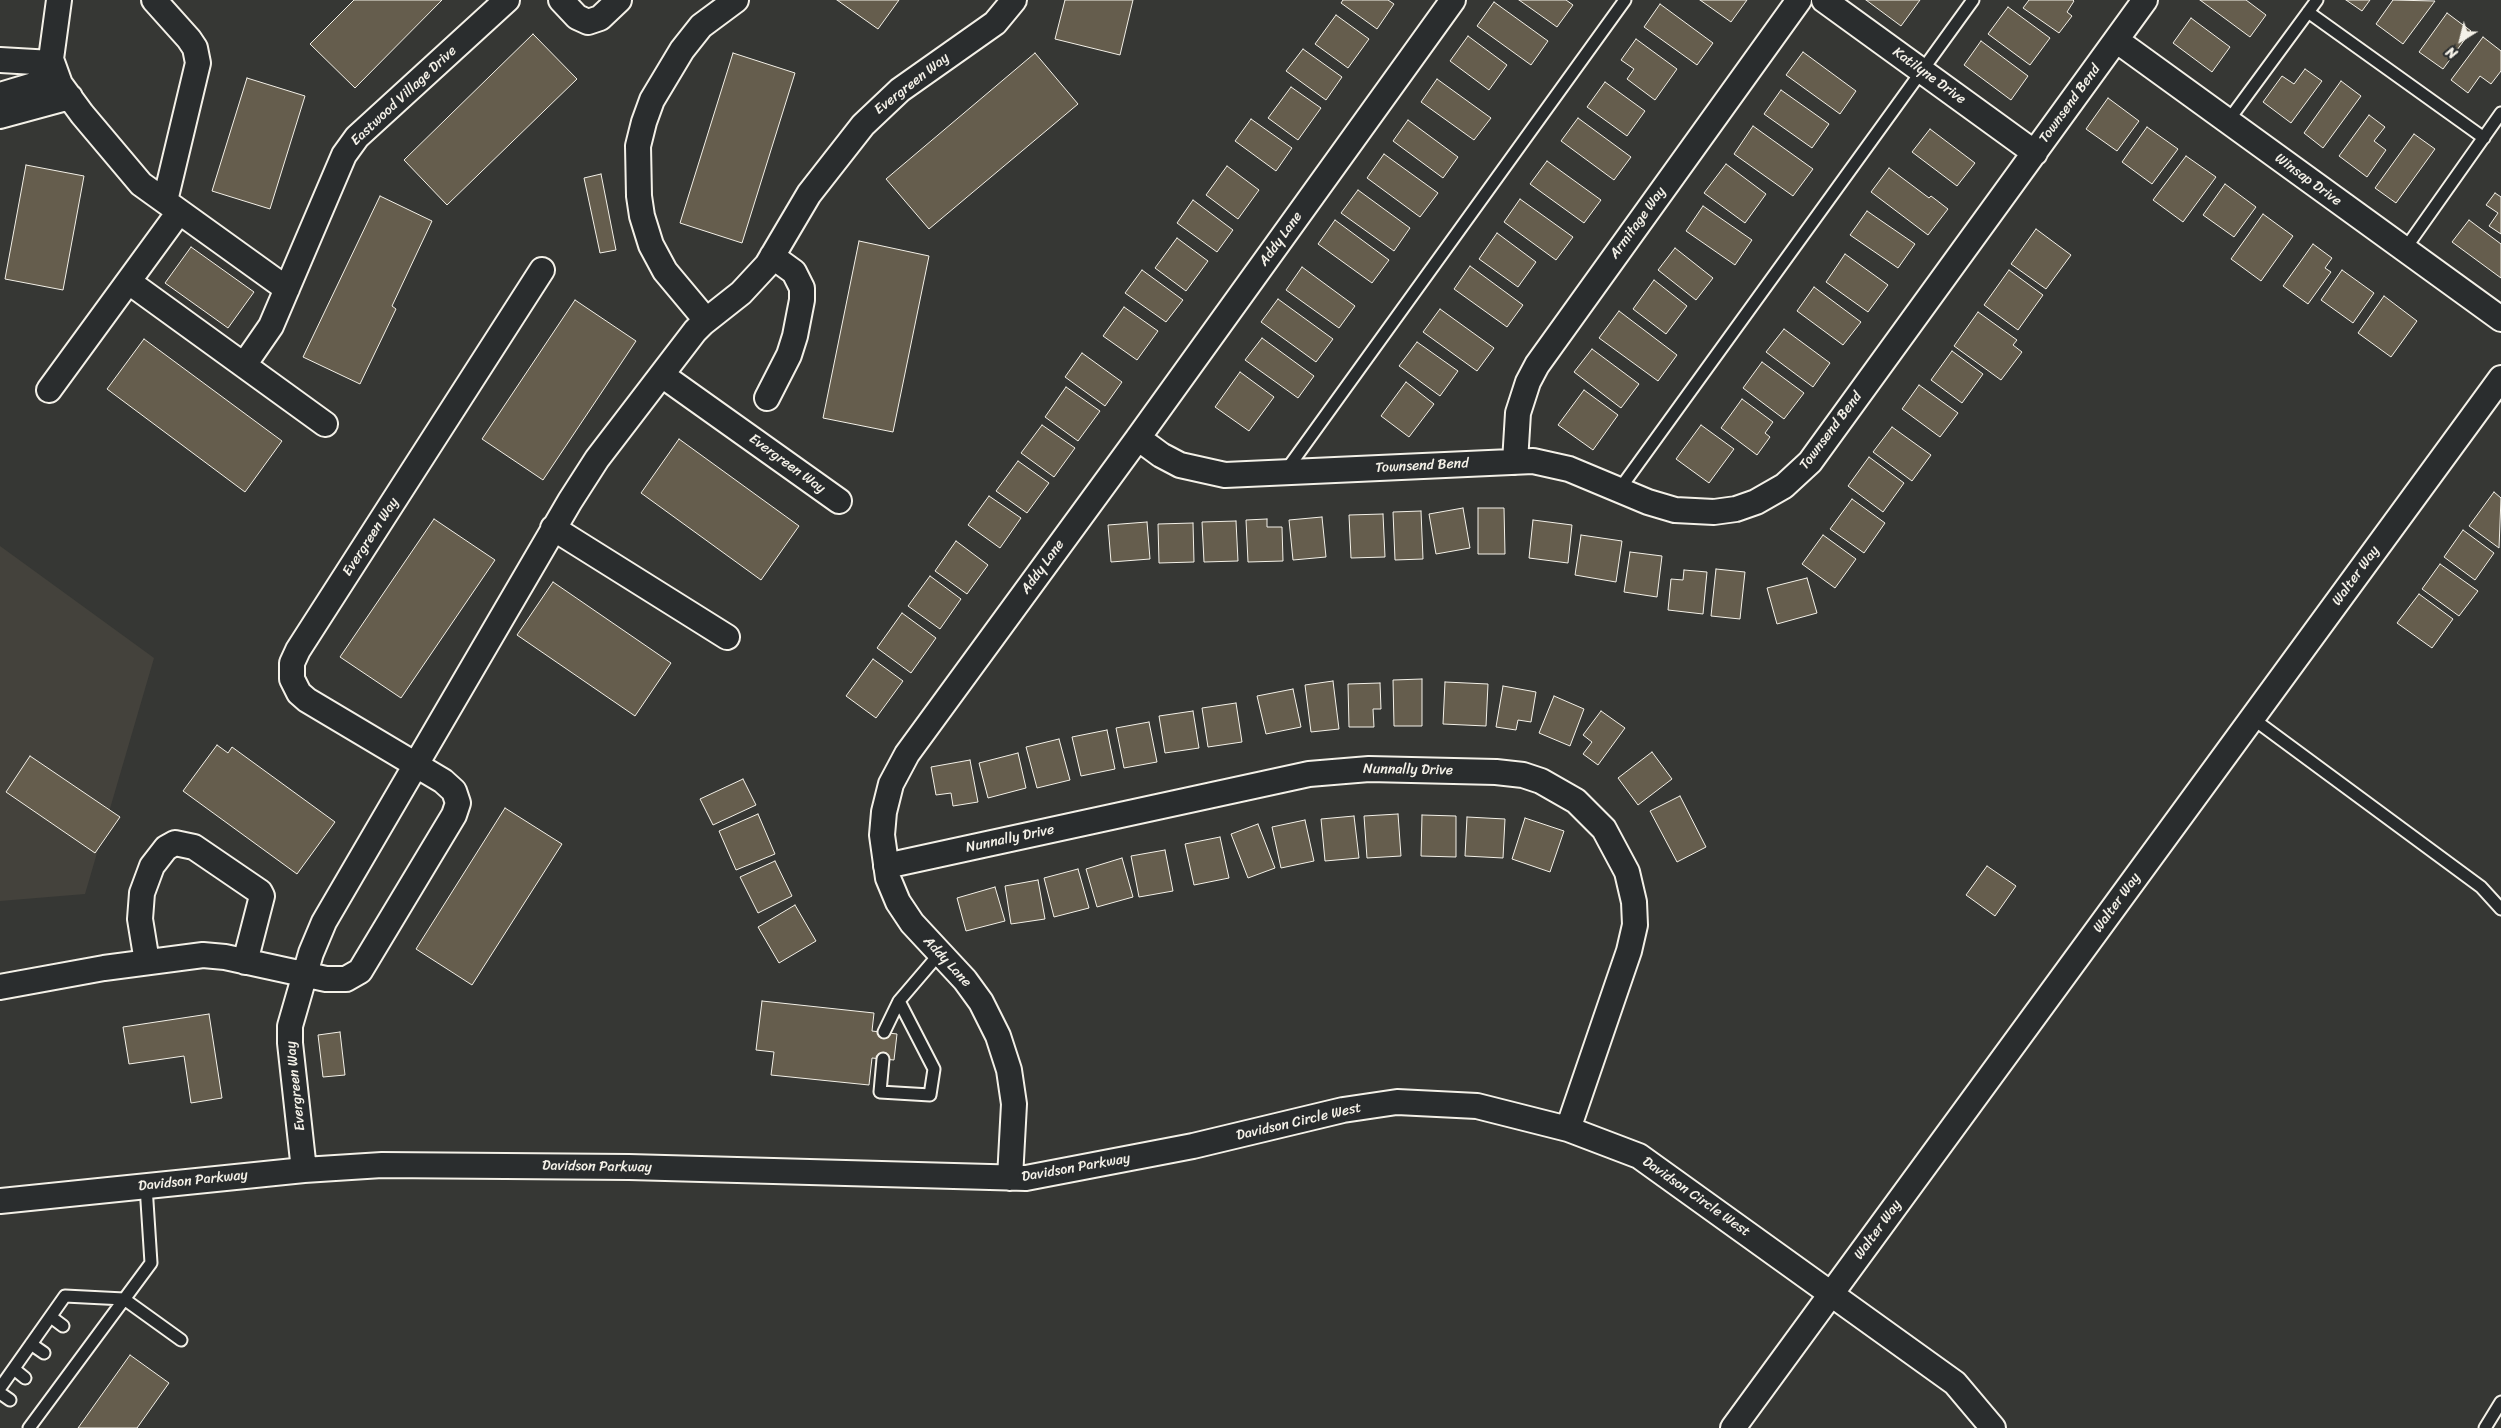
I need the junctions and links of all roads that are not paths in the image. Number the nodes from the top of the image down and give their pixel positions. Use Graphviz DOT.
graph roads {
  1 [pos="59,0"];
  2 [pos="154,0"];
  3 [pos="508,0"];
  4 [pos="561,0"];
  5 [pos="619,0"];
  6 [pos="736,0"];
  7 [pos="1014,0"];
  8 [pos="1453,0"];
  9 [pos="1625,0"];
  10 [pos="1799,0"];
  11 [pos="1824,0"];
  12 [pos="1973,0"];
  13 [pos="2145,0"];
  14 [pos="2317,0"];
  15 [pos="2308,12"];
  16 [pos="2116,40"];
  17 [pos="0,60"];
  18 [pos="55,70"];
  19 [pos="1922,71"];
  20 [pos="0,95"];
  21 [pos="70,97"];
  22 [pos="2501,113"];
  23 [pos="0,116"];
  24 [pos="2228,121"];
  25 [pos="2484,138"];
  26 [pos="2035,153"];
  27 [pos="172,206"];
  28 [pos="2405,249"];
  29 [pos="772,256"];
  30 [pos="542,270"];
  31 [pos="128,282"];
  32 [pos="287,290"];
  33 [pos="2501,319"];
  34 [pos="706,320"];
  35 [pos="244,365"];
  36 [pos="662,375"];
  37 [pos="2501,378"];
  38 [pos="49,390"];
  39 [pos="767,398"];
  40 [pos="325,424"];
  41 [pos="1138,438"];
  42 [pos="1515,462"];
  43 [pos="1284,474"];
  44 [pos="1619,490"];
  45 [pos="839,501"];
  46 [pos="553,528"];
  47 [pos="727,637"];
  48 [pos="2252,718"];
  49 [pos="415,764"];
  50 [pos="886,866"];
  51 [pos="2501,909"];
  52 [pos="940,953"];
  53 [pos="147,962"];
  54 [pos="245,962"];
  55 [pos="304,974"];
  56 [pos="0,987"];
  57 [pos="899,1001"];
  58 [pos="884,1032"];
  59 [pos="882,1059"];
  60 [pos="1568,1129"];
  61 [pos="1193,1146"];
  62 [pos="304,1170"];
  63 [pos="1010,1178"];
  64 [pos="146,1186"];
  65 [pos="0,1201"];
  66 [pos="1831,1294"];
  67 [pos="124,1299"];
  68 [pos="51,1317"];
  69 [pos="63,1326"];
  70 [pos="180,1340"];
  71 [pos="31,1344"];
  72 [pos="44,1353"];
  73 [pos="14,1369"];
  74 [pos="25,1378"];
  75 [pos="0,1388"];
  76 [pos="0,1393"];
  77 [pos="10,1400"];
  78 [pos="2501,1402"];
  79 [pos="31,1420"];
  80 [pos="1733,1428"];
  81 [pos="1994,1428"];
  82 [pos="2485,1428"];
  1 -- 18 [label="street"];
  2 -- 27 [label="street"];
  3 -- 32 [label="street, Eastwood Village Drive"];
  4 -- 5 [label="street"];
  6 -- 34 [label="street"];
  7 -- 29 [label="street, Evergreen Way"];
  8 -- 41 [label="street, Addy Lane"];
  9 -- 43 [label="lane"];
  10 -- 42 [label="street, Armitage Way"];
  11 -- 19 [label="street, Katilyne Drive"];
  12 -- 19 [label="lane"];
  13 -- 16 [label="street, Townsend Bend"];
  14 -- 15 [label="lane"];
  15 -- 24 [label="lane"];
  15 -- 25 [label="lane"];
  16 -- 24 [label="street, Winsap Drive"];
  16 -- 26 [label="street, Townsend Bend"];
  17 -- 18 [label="street"];
  18 -- 20 [label="street"];
  18 -- 21 [label="street"];
  19 -- 26 [label="street, Katilyne Drive"];
  19 -- 44 [label="lane"];
  21 -- 23 [label="street"];
  21 -- 27 [label="street"];
  22 -- 25 [label="lane"];
  24 -- 28 [label="street, Winsap Drive"];
  25 -- 28 [label="lane"];
  26 -- 44 [label="street, Townsend Bend"];
  27 -- 31 [label="street"];
  27 -- 32 [label="street"];
  28 -- 33 [label="street, Winsap Drive"];
  29 -- 34 [label="street, Evergreen Way"];
  29 -- 39 [label="street"];
  30 -- 49 [label="street, Evergreen Way"];
  31 -- 35 [label="street"];
  31 -- 38 [label="street"];
  32 -- 35 [label="street, Eastwood Village Drive"];
  34 -- 36 [label="street, Evergreen Way"];
  35 -- 40 [label="street"];
  36 -- 45 [label="street, Evergreen Way"];
  36 -- 46 [label="street, Evergreen Way"];
  37 -- 48 [label="street, Walter Way"];
  41 -- 43 [label="street, Townsend Bend"];
  41 -- 50 [label="street, Addy Lane"];
  42 -- 43 [label="street, Townsend Bend"];
  42 -- 44 [label="street, Townsend Bend"];
  46 -- 47 [label="street"];
  46 -- 49 [label="street, Evergreen Way"];
  48 -- 51 [label="lane"];
  48 -- 66 [label="street, Walter Way"];
  49 -- 55 [label="street, Evergreen Way"];
  49 -- 55 [label="street, Evergreen Way"];
  50 -- 52 [label="street, Addy Lane"];
  50 -- 60 [label="street, Nunnally Drive"];
  52 -- 57 [label="lane"];
  52 -- 63 [label="street, Addy Lane"];
  53 -- 54 [label="street, Evergreen Way"];
  53 -- 54 [label="street"];
  53 -- 56 [label="street, Evergreen Way"];
  54 -- 55 [label="street, Evergreen Way"];
  55 -- 62 [label="street, Evergreen Way"];
  57 -- 58 [label="lane"];
  57 -- 59 [label="lane"];
  60 -- 61 [label="street, Davidson Circle West"];
  60 -- 66 [label="street, Davidson Circle West"];
  61 -- 63 [label="street, Davidson Parkway"];
  62 -- 63 [label="street, Davidson Parkway"];
  62 -- 64 [label="street, Davidson Parkway"];
  64 -- 65 [label="street, Davidson Parkway"];
  64 -- 67 [label="lane"];
  66 -- 80 [label="street, Walter Way"];
  66 -- 81 [label="street, Davidson Circle West"];
  67 -- 68 [label="lane"];
  67 -- 70 [label="lane"];
  67 -- 79 [label="lane"];
  68 -- 69 [label="lane"];
  68 -- 71 [label="lane"];
  71 -- 72 [label="lane"];
  71 -- 73 [label="lane"];
  73 -- 74 [label="lane"];
  73 -- 75 [label="lane"];
  76 -- 77 [label="lane"];
  78 -- 82 [label="lane"];
}
